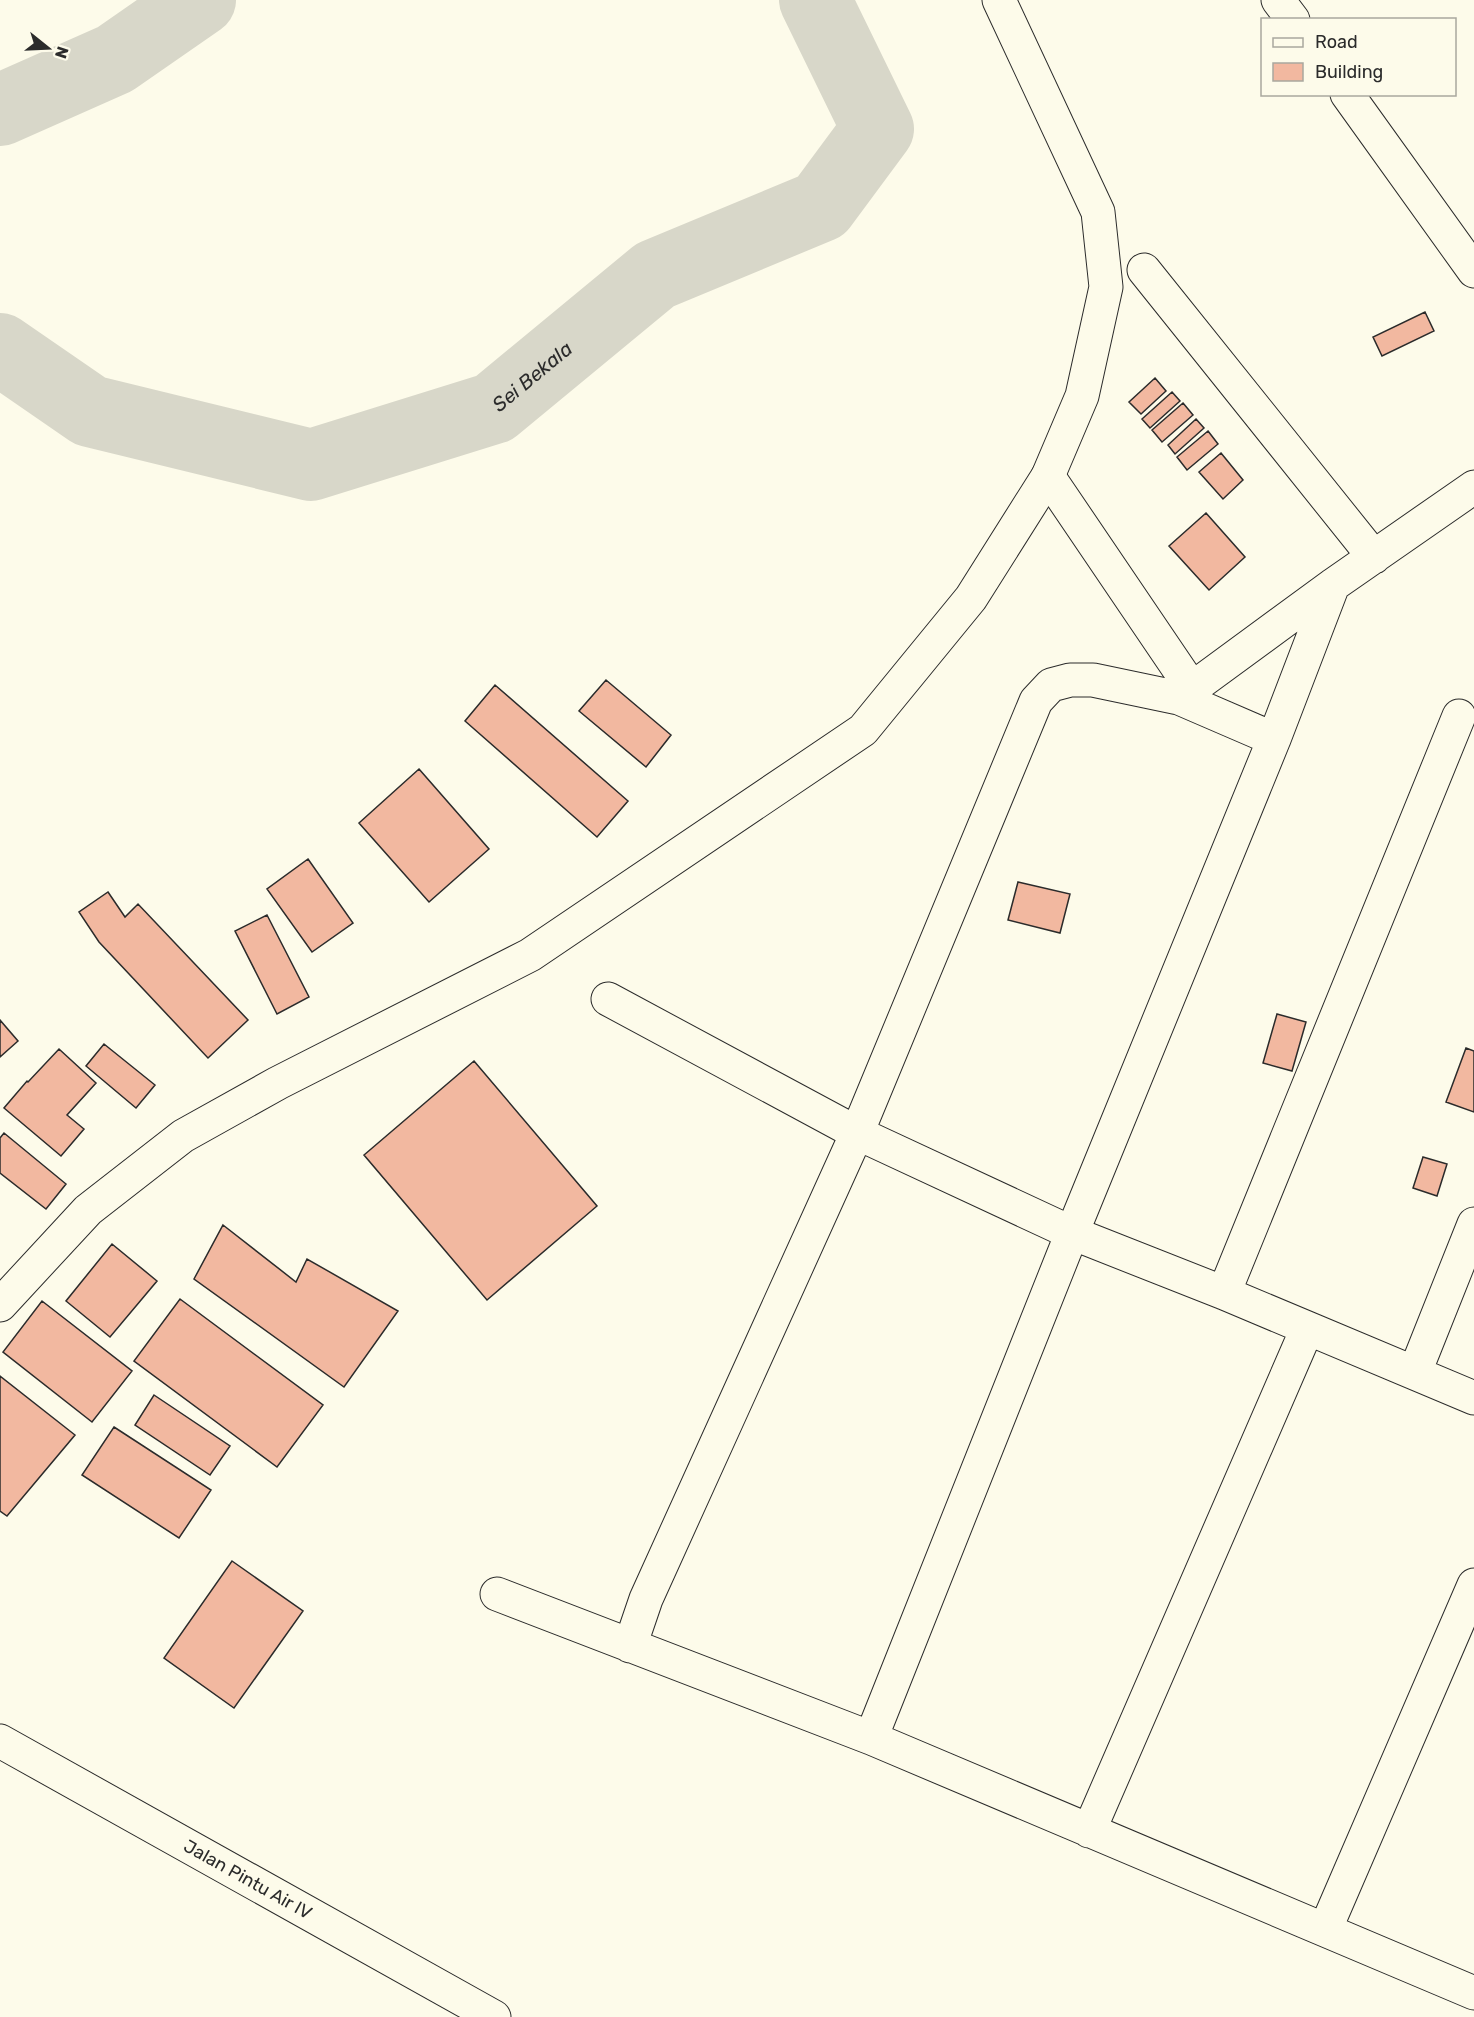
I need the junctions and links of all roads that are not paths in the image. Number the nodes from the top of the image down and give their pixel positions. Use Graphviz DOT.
graph roads {
  1 [pos="999,0"];
  2 [pos="1278,0"];
  3 [pos="1292,18"];
  4 [pos="1348,96"];
  5 [pos="1144,270"];
  6 [pos="1474,271"];
  7 [pos="1048,476"];
  8 [pos="1474,487"];
  9 [pos="1374,557"];
  10 [pos="1333,585"];
  11 [pos="1185,693"];
  12 [pos="1459,716"];
  13 [pos="1274,739"];
  14 [pos="608,999"];
  15 [pos="857,1133"];
  16 [pos="1474,1224"];
  17 [pos="1072,1233"];
  18 [pos="1224,1293"];
  19 [pos="0,1305"];
  20 [pos="1307,1329"];
  21 [pos="1415,1372"];
  22 [pos="1474,1398"];
  23 [pos="1474,1586"];
  24 [pos="497,1594"];
  25 [pos="630,1646"];
  26 [pos="872,1738"];
  27 [pos="0,1741"];
  28 [pos="1089,1831"];
  29 [pos="1325,1930"];
  30 [pos="1474,1993"];
  31 [pos="494,2017"];
  1 -- 7 [label="street"];
  2 -- 3 [label="street"];
  4 -- 6 [label="street"];
  5 -- 9 [label="street"];
  7 -- 11 [label="street"];
  7 -- 19 [label="street"];
  8 -- 9 [label="street"];
  9 -- 10 [label="street"];
  10 -- 11 [label="street"];
  10 -- 13 [label="street"];
  11 -- 13 [label="street"];
  11 -- 15 [label="street"];
  12 -- 18 [label="street"];
  13 -- 17 [label="street"];
  14 -- 15 [label="street"];
  15 -- 17 [label="street"];
  15 -- 25 [label="street"];
  16 -- 21 [label="street"];
  17 -- 18 [label="street"];
  17 -- 26 [label="street"];
  18 -- 20 [label="street"];
  20 -- 21 [label="street"];
  20 -- 28 [label="street"];
  21 -- 22 [label="street"];
  23 -- 29 [label="street"];
  24 -- 25 [label="street"];
  25 -- 26 [label="street"];
  26 -- 28 [label="street"];
  27 -- 31 [label="street, Jalan Pintu Air IV"];
  28 -- 29 [label="street"];
  29 -- 30 [label="street"];
}
